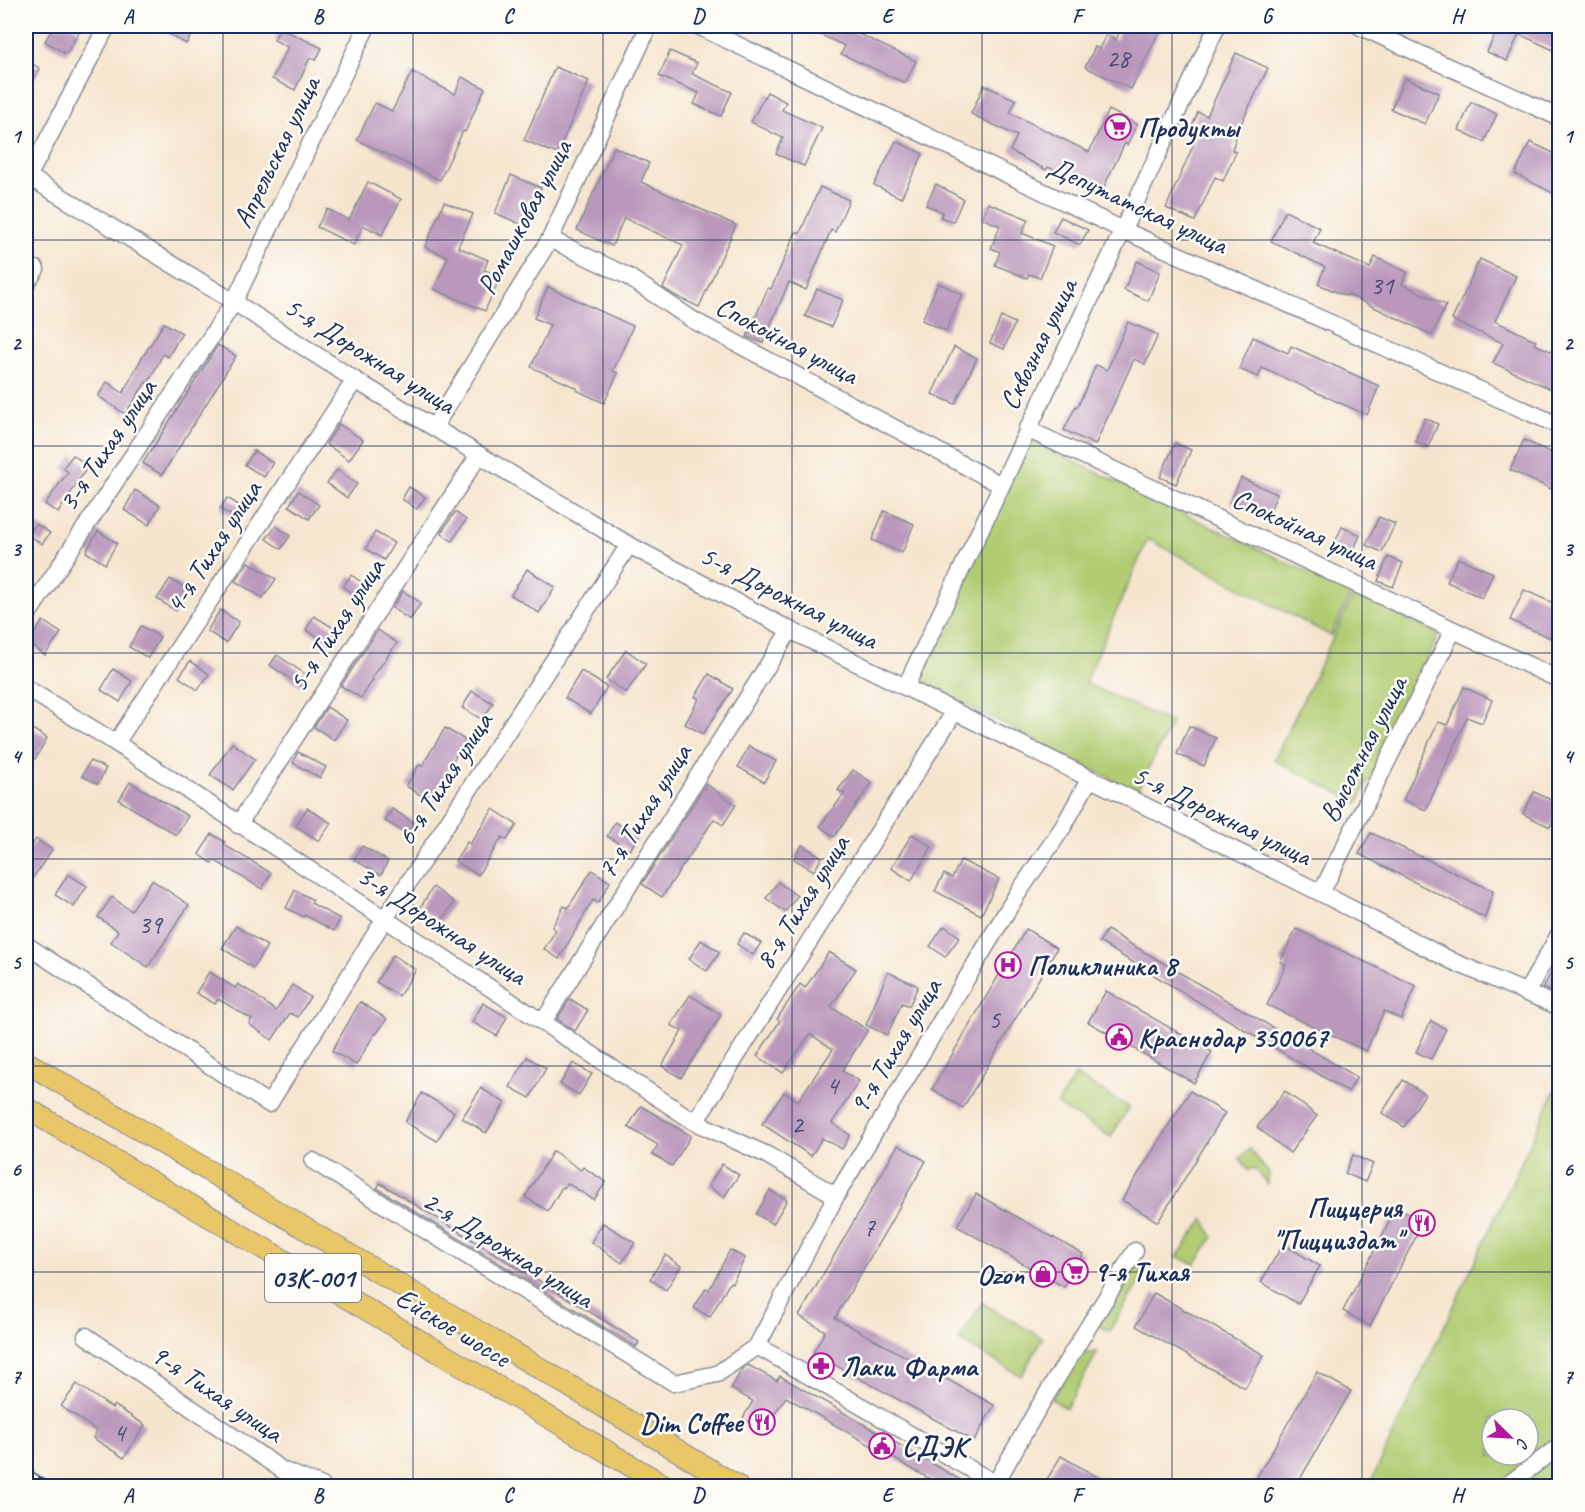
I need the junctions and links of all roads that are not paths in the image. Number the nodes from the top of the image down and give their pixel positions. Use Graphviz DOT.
graph roads {
  1 [pos="106,26"];
  2 [pos="367,26"];
  3 [pos="649,26"];
  4 [pos="698,26"];
  5 [pos="1217,26"];
  6 [pos="1359,26"];
  7 [pos="1560,118"];
  8 [pos="27,176"];
  9 [pos="1123,230"];
  10 [pos="550,239"];
  11 [pos="36,269"];
  12 [pos="26,284"];
  13 [pos="234,302"];
  14 [pos="356,380"];
  15 [pos="1560,426"];
  16 [pos="434,427"];
  17 [pos="1027,429"];
  18 [pos="479,454"];
  19 [pos="1001,485"];
  20 [pos="629,545"];
  21 [pos="26,618"];
  22 [pos="790,630"];
  23 [pos="1453,630"];
  24 [pos="1560,680"];
  25 [pos="906,686"];
  26 [pos="26,688"];
  27 [pos="956,711"];
  28 [pos="116,743"];
  29 [pos="1089,780"];
  30 [pos="238,825"];
  31 [pos="1321,893"];
  32 [pos="384,920"];
  33 [pos="1560,933"];
  34 [pos="26,945"];
  35 [pos="1526,993"];
  36 [pos="1560,1007"];
  37 [pos="543,1022"];
  38 [pos="26,1062"];
  39 [pos="26,1108"];
  40 [pos="695,1122"];
  41 [pos="314,1161"];
  42 [pos="836,1196"];
  43 [pos="1135,1251"];
  44 [pos="86,1336"];
  45 [pos="757,1346"];
  46 [pos="1560,1446"];
  47 [pos="995,1485"];
  48 [pos="322,1486"];
  49 [pos="665,1486"];
  50 [pos="737,1486"];
  51 [pos="1506,1486"];
  1 -- 8 [label="street"];
  2 -- 13 [label="street, Апрельская улица"];
  3 -- 10 [label="street, Ромашковая улица"];
  4 -- 9 [label="street, Депутатская улица"];
  5 -- 9 [label="street, Сквозная улица"];
  6 -- 7 [label="street"];
  8 -- 13 [label="street, 5-я Дорожная улица"];
  9 -- 15 [label="street, Депутатская улица"];
  9 -- 17 [label="street, Сквозная улица"];
  10 -- 16 [label="street, Ромашковая улица"];
  10 -- 19 [label="street, Спокойная улица"];
  11 -- 12 [label="street"];
  13 -- 14 [label="street, 5-я Дорожная улица"];
  13 -- 21 [label="street, 3-я Тихая улица"];
  14 -- 16 [label="street, 5-я Дорожная улица"];
  14 -- 28 [label="street, 4-я Тихая улица"];
  16 -- 18 [label="street, 5-я Дорожная улица"];
  17 -- 19 [label="street, Сквозная улица"];
  17 -- 23 [label="street, Спокойная улица"];
  18 -- 20 [label="street, 5-я Дорожная улица"];
  18 -- 30 [label="street, 5-я Тихая улица"];
  19 -- 25 [label="street, Сквозная улица"];
  20 -- 22 [label="street, 5-я Дорожная улица"];
  20 -- 32 [label="street, 6-я Тихая улица"];
  22 -- 25 [label="street, 5-я Дорожная улица"];
  22 -- 37 [label="street, 7-я Тихая улица"];
  23 -- 24 [label="street, Спокойная улица"];
  23 -- 31 [label="street, Высотная улица"];
  25 -- 27 [label="street, 5-я Дорожная улица"];
  26 -- 28 [label="street, 3-я Дорожная улица"];
  27 -- 29 [label="street, 5-я Дорожная улица"];
  27 -- 40 [label="street, 8-я Тихая улица"];
  28 -- 30 [label="street, 3-я Дорожная улица"];
  29 -- 31 [label="street, 5-я Дорожная улица"];
  29 -- 42 [label="street, 9-я Тихая улица"];
  30 -- 32 [label="street, 3-я Дорожная улица"];
  31 -- 35 [label="street, 5-я Дорожная улица"];
  32 -- 34 [label="street, 6-я Тихая улица"];
  32 -- 37 [label="street, 3-я Дорожная улица"];
  33 -- 35 [label="street"];
  35 -- 36 [label="street, 5-я Дорожная улица"];
  37 -- 40 [label="street, 3-я Дорожная улица"];
  38 -- 50 [label="main road, Ейское шоссе / 03К-001"];
  39 -- 49 [label="main road, Ейское шоссе / 03К-001"];
  40 -- 42 [label="street, 3-я Дорожная улица"];
  41 -- 45 [label="street, 2-я Дорожная улица"];
  42 -- 45 [label="street, 9-я Тихая улица"];
  43 -- 47 [label="street"];
  44 -- 48 [label="street, 9-я Тихая улица"];
  45 -- 47 [label="street"];
  46 -- 51 [label="street"];
}
